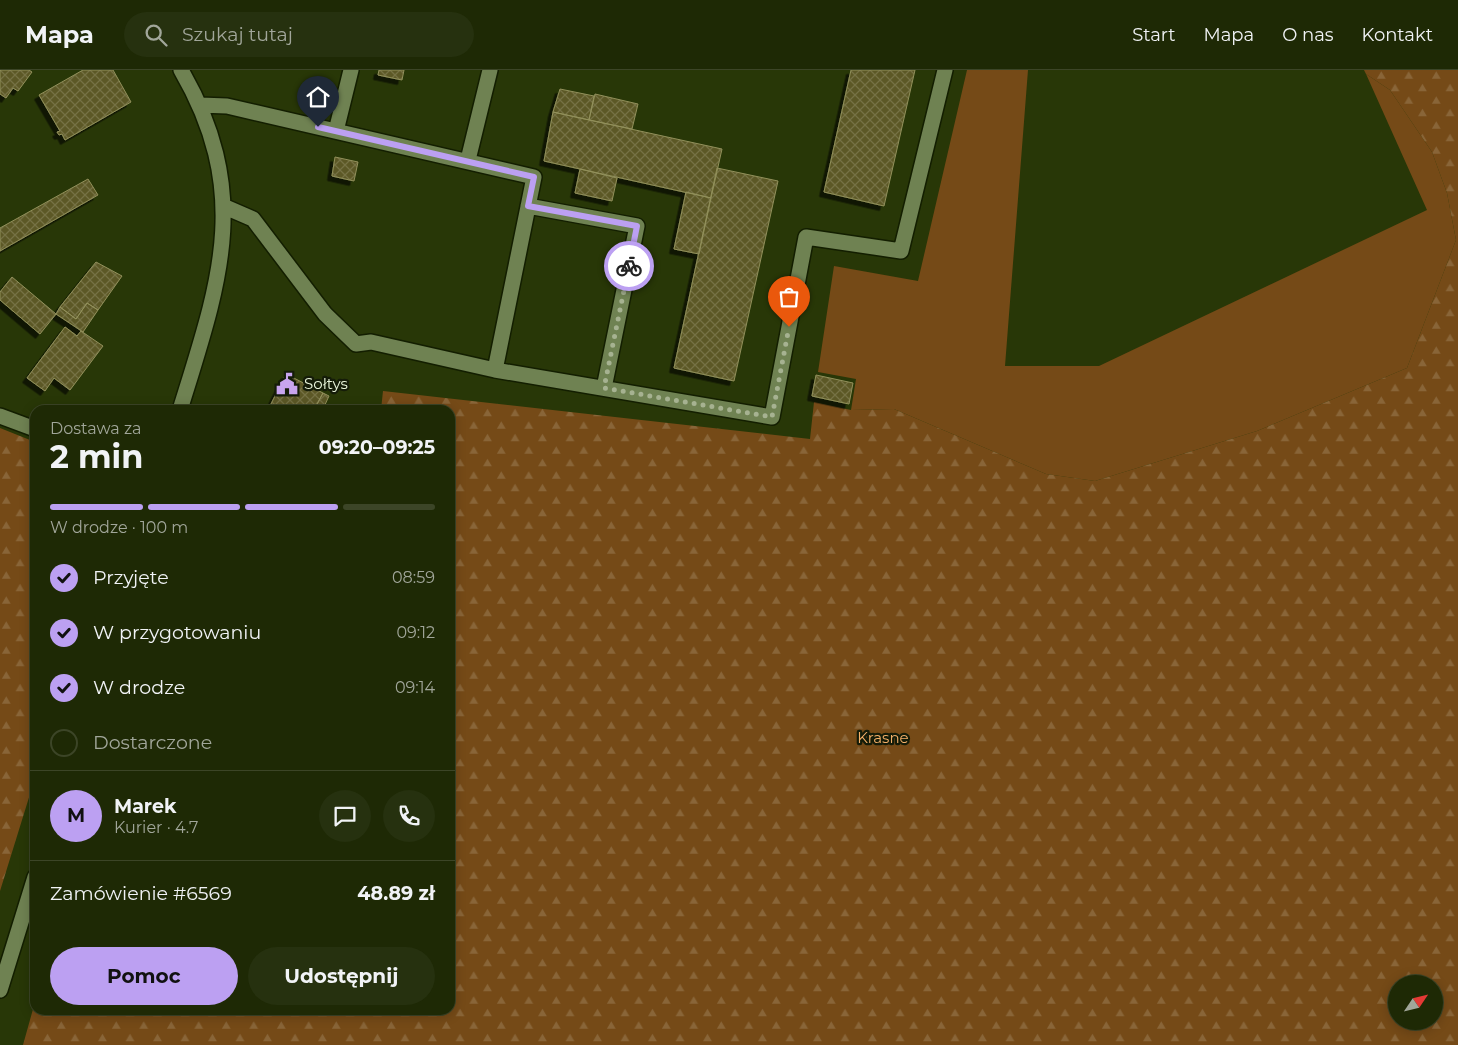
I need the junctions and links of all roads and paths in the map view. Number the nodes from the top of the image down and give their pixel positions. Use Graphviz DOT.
graph roads {
  1 [pos="181,70"];
  2 [pos="351,70"];
  3 [pos="490,70"];
  4 [pos="945,70"];
  5 [pos="200,105"];
  6 [pos="336,131"];
  7 [pos="468,160"];
  8 [pos="223,206"];
  9 [pos="528,206"];
  10 [pos="495,370"];
  11 [pos="604,388"];
  12 [pos="181,405"];
  13 [pos="0,416"];
  14 [pos="30,427"];
  15 [pos="30,890"];
  16 [pos="6,952"];
  17 [pos="0,990"];
  1 -- 5 [label="street"];
  2 -- 6 [label="street"];
  3 -- 7 [label="street"];
  4 -- 11 [label="street"];
  5 -- 6 [label="street"];
  5 -- 8 [label="street"];
  6 -- 7 [label="street"];
  7 -- 9 [label="street"];
  8 -- 10 [label="street"];
  8 -- 12 [label="street"];
  9 -- 10 [label="street"];
  9 -- 11 [label="street"];
  10 -- 11 [label="street"];
  13 -- 14 [label="street"];
  15 -- 16 [label="street"];
  16 -- 17 [label="street"];
}
